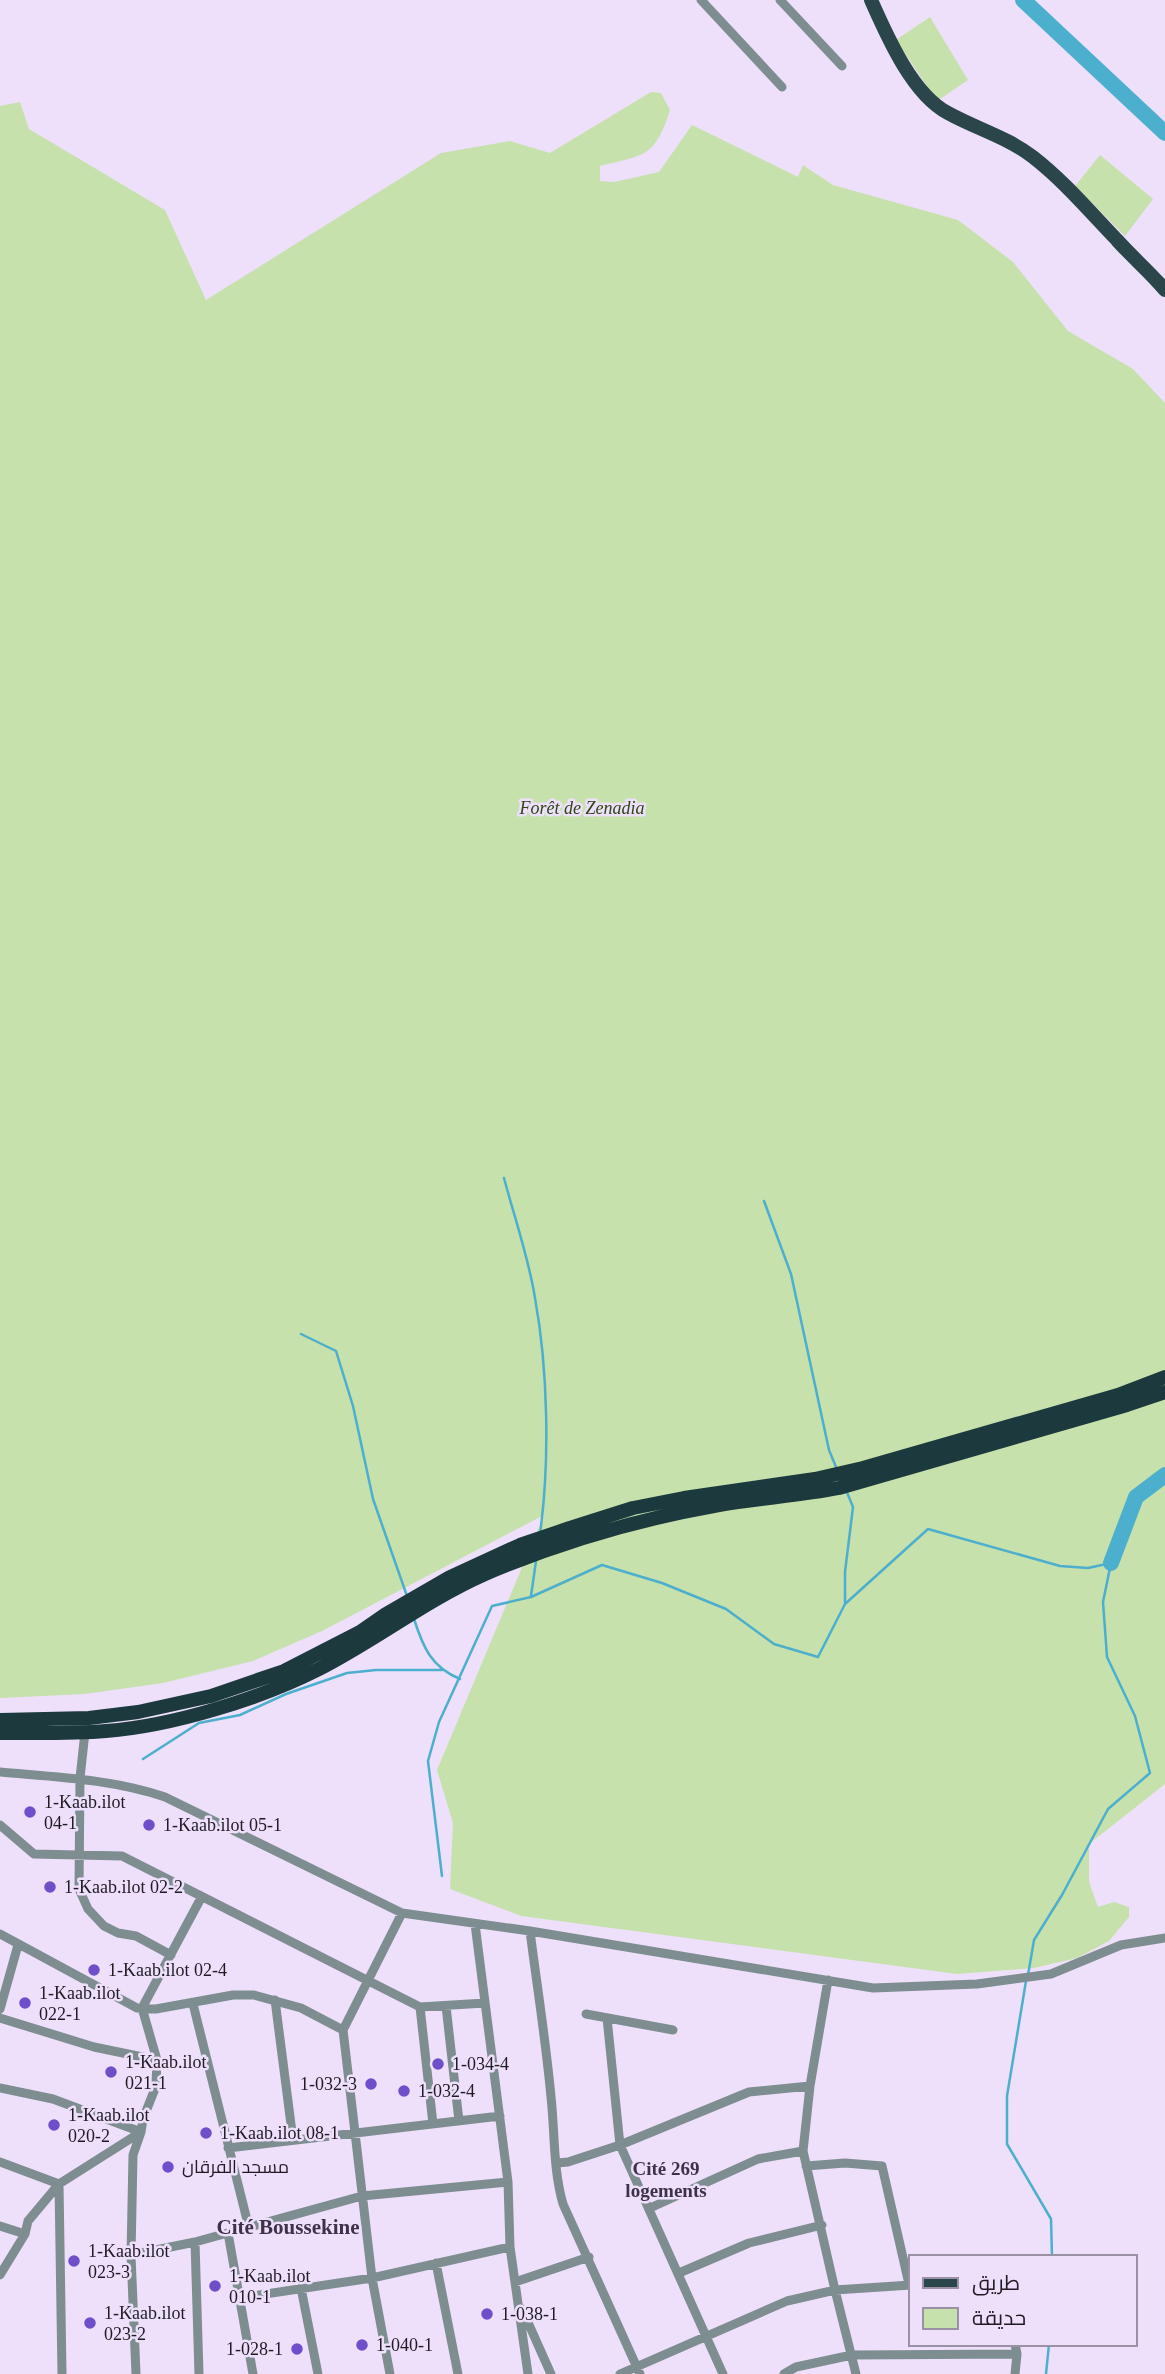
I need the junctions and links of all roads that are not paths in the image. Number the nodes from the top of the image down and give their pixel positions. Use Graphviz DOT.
graph roads {
  1 [pos="701,0"];
  2 [pos="716,0"];
  3 [pos="780,0"];
  4 [pos="872,0"];
  5 [pos="708,8"];
  6 [pos="842,66"];
  7 [pos="782,87"];
  8 [pos="1165,290"];
  9 [pos="1165,1377"];
  10 [pos="1165,1392"];
  11 [pos="0,1720"];
  12 [pos="85,1732"];
  13 [pos="0,1733"];
  14 [pos="0,1772"];
  15 [pos="80,1778"];
  16 [pos="0,1825"];
  17 [pos="81,1854"];
  18 [pos="201,1898"];
  19 [pos="402,1913"];
  20 [pos="475,1924"];
  21 [pos="530,1931"];
  22 [pos="0,1934"];
  23 [pos="1165,1938"];
  24 [pos="18,1945"];
  25 [pos="171,1955"];
  26 [pos="368,1980"];
  27 [pos="828,1980"];
  28 [pos="275,2000"];
  29 [pos="485,2003"];
  30 [pos="193,2004"];
  31 [pos="446,2006"];
  32 [pos="420,2007"];
  33 [pos="142,2008"];
  34 [pos="0,2009"];
  35 [pos="586,2014"];
  36 [pos="0,2018"];
  37 [pos="607,2018"];
  38 [pos="343,2030"];
  39 [pos="673,2031"];
  40 [pos="157,2060"];
  41 [pos="810,2086"];
  42 [pos="0,2088"];
  43 [pos="500,2116"];
  44 [pos="458,2121"];
  45 [pos="433,2124"];
  46 [pos="141,2132"];
  47 [pos="355,2133"];
  48 [pos="293,2140"];
  49 [pos="620,2145"];
  50 [pos="228,2148"];
  51 [pos="803,2151"];
  52 [pos="0,2162"];
  53 [pos="557,2163"];
  54 [pos="806,2166"];
  55 [pos="508,2182"];
  56 [pos="58,2185"];
  57 [pos="362,2196"];
  58 [pos="650,2208"];
  59 [pos="822,2225"];
  60 [pos="0,2226"];
  61 [pos="249,2228"];
  62 [pos="228,2233"];
  63 [pos="25,2234"];
  64 [pos="195,2242"];
  65 [pos="510,2247"];
  66 [pos="131,2255"];
  67 [pos="589,2257"];
  68 [pos="436,2263"];
  69 [pos="679,2273"];
  70 [pos="0,2275"];
  71 [pos="372,2277"];
  72 [pos="909,2280"];
  73 [pos="515,2283"];
  74 [pos="909,2284"];
  75 [pos="301,2288"];
  76 [pos="835,2290"];
  77 [pos="239,2298"];
  78 [pos="517,2298"];
  79 [pos="707,2335"];
  80 [pos="1016,2349"];
  81 [pos="852,2355"];
  82 [pos="639,2370"];
  83 [pos="62,2374"];
  84 [pos="135,2374"];
  85 [pos="199,2374"];
  86 [pos="253,2374"];
  87 [pos="318,2374"];
  88 [pos="390,2374"];
  89 [pos="458,2374"];
  90 [pos="528,2374"];
  91 [pos="551,2374"];
  92 [pos="620,2374"];
  93 [pos="723,2374"];
  94 [pos="783,2374"];
  95 [pos="856,2374"];
  96 [pos="1015,2374"];
  1 -- 5 [label="street"];
  2 -- 5 [label="street"];
  3 -- 6 [label="street"];
  4 -- 8 [label="main road"];
  5 -- 7 [label="street"];
  9 -- 11 [label="highway"];
  10 -- 12 [label="highway"];
  12 -- 13 [label="highway"];
  12 -- 15 [label="street"];
  14 -- 15 [label="street"];
  15 -- 17 [label="street"];
  15 -- 19 [label="street"];
  16 -- 17 [label="street"];
  17 -- 18 [label="street"];
  17 -- 25 [label="street"];
  18 -- 25 [label="street"];
  18 -- 26 [label="street"];
  19 -- 20 [label="street"];
  19 -- 26 [label="street"];
  20 -- 21 [label="street"];
  20 -- 29 [label="street"];
  21 -- 27 [label="street"];
  21 -- 53 [label="street"];
  22 -- 24 [label="street"];
  23 -- 27 [label="street"];
  24 -- 33 [label="street"];
  24 -- 34 [label="street"];
  25 -- 33 [label="street"];
  26 -- 32 [label="street"];
  26 -- 38 [label="street"];
  27 -- 41 [label="street"];
  28 -- 30 [label="street"];
  28 -- 38 [label="street"];
  28 -- 48 [label="street"];
  29 -- 31 [label="street"];
  29 -- 43 [label="street"];
  30 -- 33 [label="street"];
  30 -- 50 [label="street"];
  31 -- 32 [label="street"];
  31 -- 44 [label="street"];
  32 -- 45 [label="street"];
  33 -- 40 [label="street"];
  35 -- 37 [label="street"];
  36 -- 40 [label="street"];
  37 -- 39 [label="street"];
  37 -- 49 [label="street"];
  38 -- 47 [label="street"];
  40 -- 46 [label="street"];
  41 -- 49 [label="street"];
  41 -- 51 [label="street"];
  42 -- 46 [label="street"];
  43 -- 44 [label="street"];
  43 -- 55 [label="street"];
  44 -- 45 [label="street"];
  45 -- 47 [label="street"];
  46 -- 56 [label="street"];
  46 -- 66 [label="street"];
  47 -- 48 [label="street"];
  47 -- 57 [label="street"];
  48 -- 50 [label="street"];
  49 -- 53 [label="street"];
  49 -- 58 [label="street"];
  50 -- 61 [label="street"];
  51 -- 54 [label="street"];
  51 -- 58 [label="street"];
  52 -- 56 [label="street"];
  53 -- 67 [label="street"];
  54 -- 59 [label="street"];
  54 -- 72 [label="street"];
  55 -- 57 [label="street"];
  55 -- 65 [label="street"];
  56 -- 63 [label="street"];
  56 -- 83 [label="street"];
  57 -- 61 [label="street"];
  57 -- 71 [label="street"];
  58 -- 69 [label="street"];
  59 -- 69 [label="street"];
  59 -- 76 [label="street"];
  60 -- 63 [label="street"];
  61 -- 62 [label="street"];
  62 -- 64 [label="street"];
  62 -- 77 [label="street"];
  63 -- 70 [label="street"];
  64 -- 66 [label="street"];
  64 -- 85 [label="street"];
  65 -- 68 [label="street"];
  65 -- 73 [label="street"];
  66 -- 84 [label="street"];
  67 -- 73 [label="street"];
  67 -- 82 [label="street"];
  68 -- 71 [label="street"];
  68 -- 89 [label="street"];
  69 -- 79 [label="street"];
  71 -- 75 [label="street"];
  71 -- 88 [label="street"];
  73 -- 78 [label="street"];
  74 -- 76 [label="street"];
  75 -- 77 [label="street"];
  75 -- 87 [label="street"];
  76 -- 79 [label="street"];
  76 -- 81 [label="street"];
  77 -- 86 [label="street"];
  78 -- 90 [label="street"];
  78 -- 91 [label="street"];
  79 -- 82 [label="street"];
  79 -- 93 [label="street"];
  80 -- 81 [label="street"];
  80 -- 96 [label="street"];
  81 -- 94 [label="street"];
  81 -- 95 [label="street"];
  82 -- 92 [label="street"];
}
